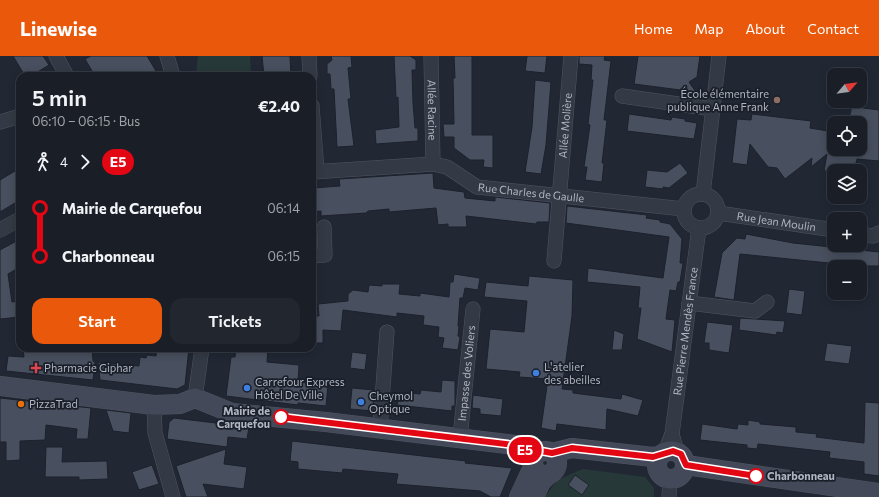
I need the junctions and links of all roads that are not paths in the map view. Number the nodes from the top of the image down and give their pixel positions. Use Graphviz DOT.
graph roads {
  1 [pos="56,56"];
  2 [pos="167,56"];
  3 [pos="309,56"];
  4 [pos="431,56"];
  5 [pos="571,56"];
  6 [pos="720,56"];
  7 [pos="65,72"];
  8 [pos="172,72"];
  9 [pos="310,72"];
  10 [pos="622,96"];
  11 [pos="712,109"];
  12 [pos="16,117"];
  13 [pos="0,122"];
  14 [pos="433,164"];
  15 [pos="316,172"];
  16 [pos="703,194"];
  17 [pos="560,195"];
  18 [pos="684,209"];
  19 [pos="718,213"];
  20 [pos="16,221"];
  21 [pos="324,227"];
  22 [pos="699,228"];
  23 [pos="827,229"];
  24 [pos="0,230"];
  25 [pos="879,233"];
  26 [pos="867,235"];
  27 [pos="316,256"];
  28 [pos="554,261"];
  29 [pos="767,302"];
  30 [pos="689,303"];
  31 [pos="473,308"];
  32 [pos="387,332"];
  33 [pos="201,352"];
  34 [pos="0,386"];
  35 [pos="195,398"];
  36 [pos="154,405"];
  37 [pos="380,428"];
  38 [pos="460,438"];
  39 [pos="545,463"];
  40 [pos="670,463"];
  41 [pos="879,493"];
  42 [pos="174,497"];
  43 [pos="519,497"];
  44 [pos="534,497"];
  1 -- 7 [label="street"];
  2 -- 8 [label="street"];
  3 -- 9 [label="street"];
  4 -- 14 [label="street, Allée Racine"];
  5 -- 17 [label="street, Allée Molière"];
  6 -- 11 [label="street"];
  10 -- 11 [label="street"];
  11 -- 16 [label="street"];
  12 -- 13 [label="street"];
  14 -- 15 [label="street, Rue Charles de Gaulle"];
  14 -- 17 [label="street, Rue Charles de Gaulle"];
  16 -- 18 [label="street"];
  16 -- 19 [label="street"];
  17 -- 18 [label="street, Rue Charles de Gaulle"];
  17 -- 28 [label="street, Allée Molière"];
  18 -- 22 [label="street"];
  19 -- 22 [label="street"];
  19 -- 23 [label="street, Rue Jean Moulin"];
  20 -- 24 [label="street"];
  21 -- 27 [label="street"];
  22 -- 30 [label="street, Rue Pierre Mendès France"];
  25 -- 26 [label="street"];
  29 -- 30 [label="street"];
  30 -- 40 [label="street, Rue Pierre Mendès France"];
  31 -- 38 [label="street, Impasse des Voliers"];
  32 -- 37 [label="street"];
  33 -- 35 [label="street"];
  34 -- 36 [label="street"];
  35 -- 36 [label="street"];
  35 -- 37 [label="street"];
  36 -- 42 [label="street"];
  37 -- 38 [label="street"];
  38 -- 39 [label="street"];
  39 -- 40 [label="street"];
  39 -- 43 [label="street"];
  39 -- 44 [label="street"];
  40 -- 41 [label="street"];
}
